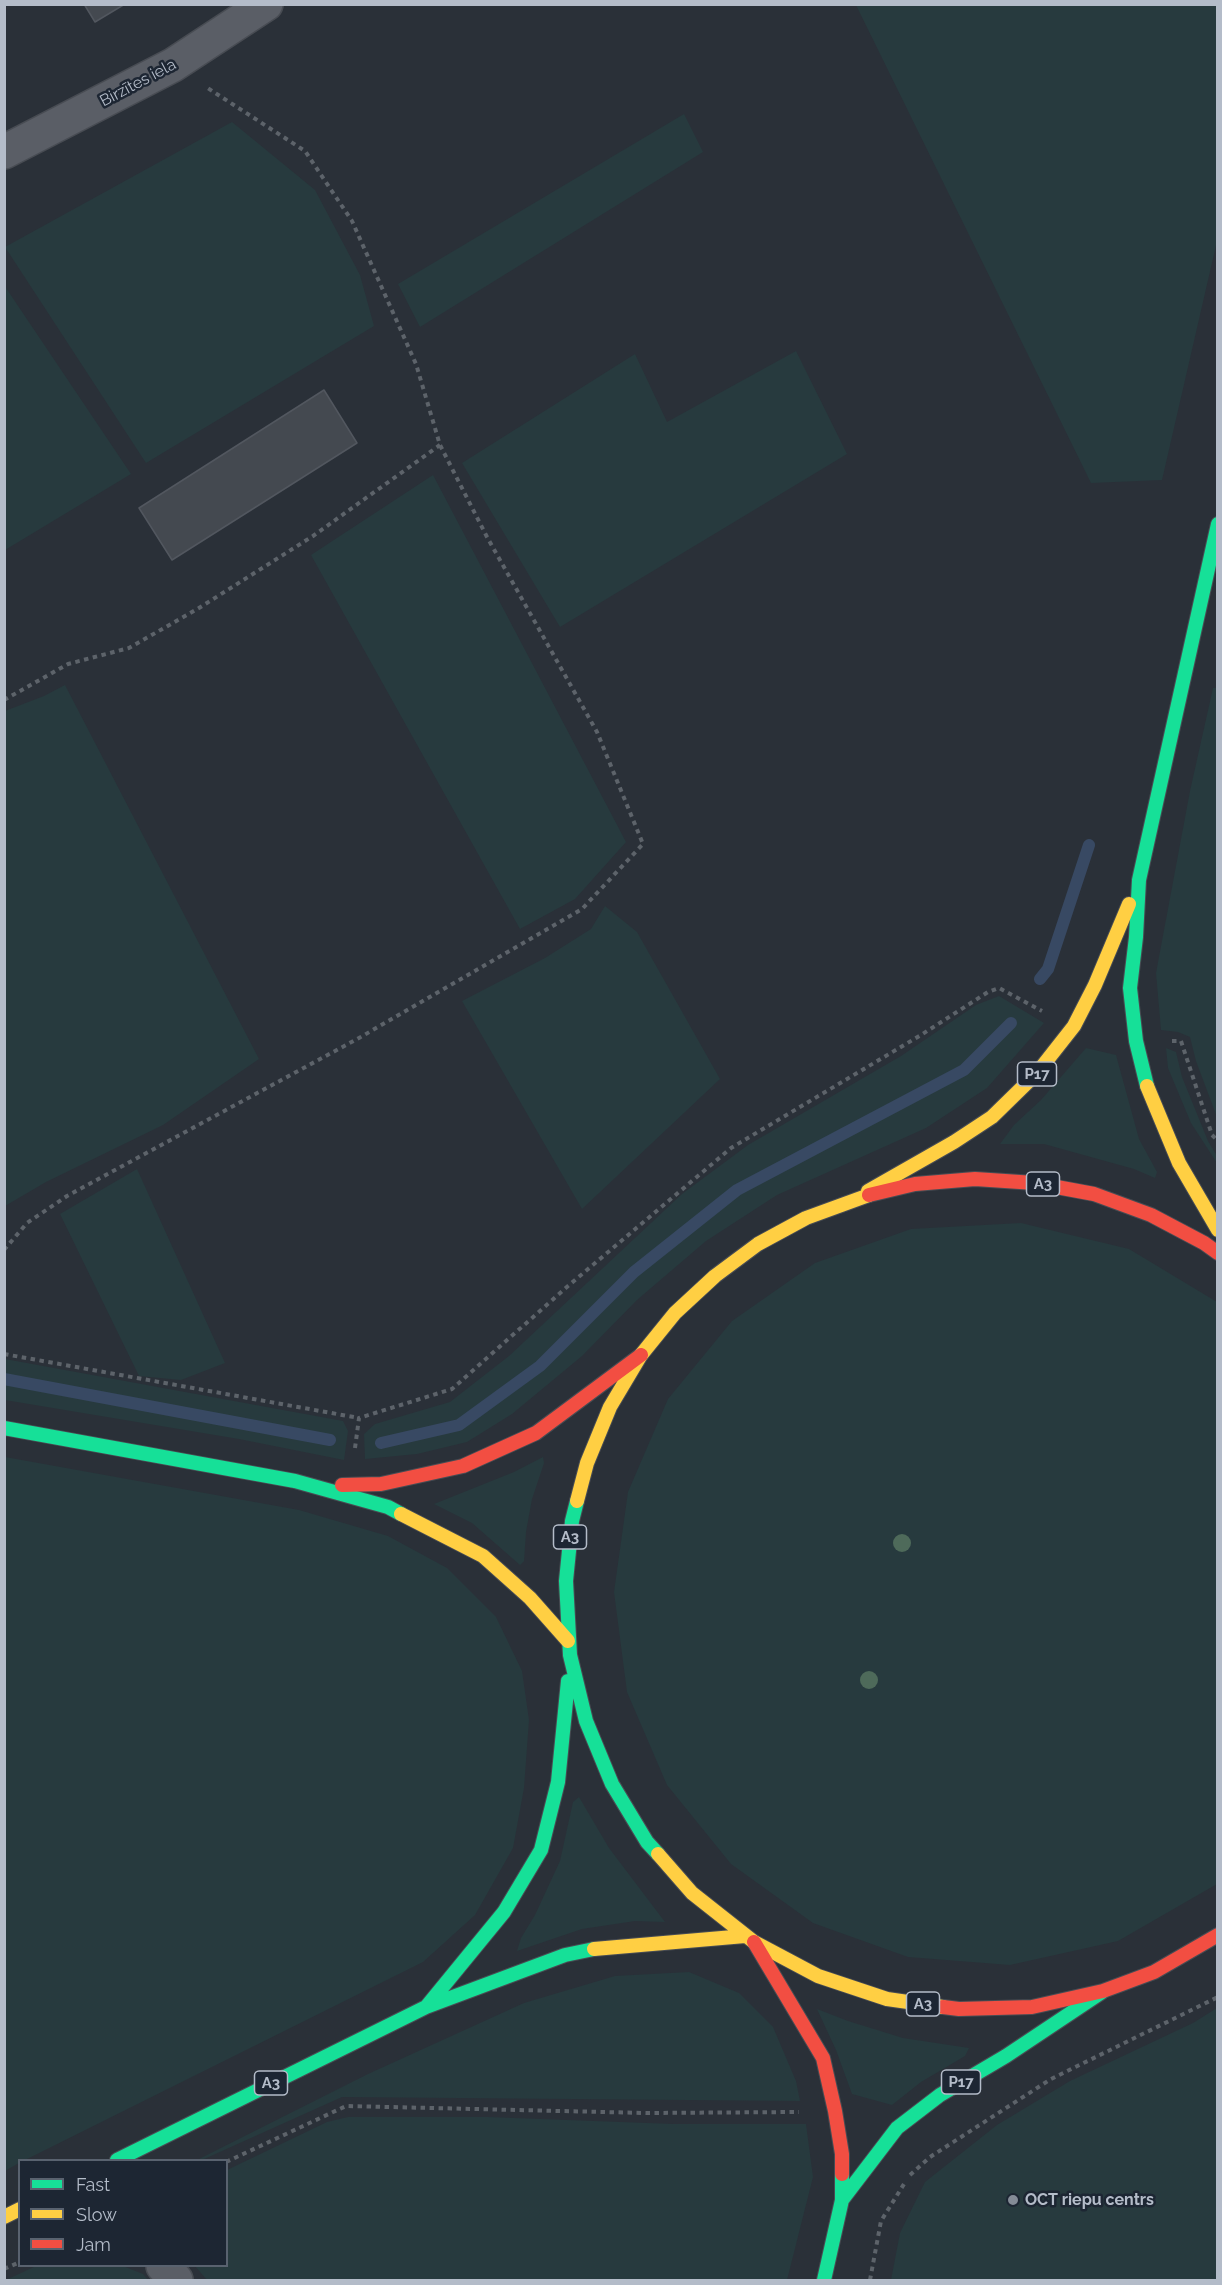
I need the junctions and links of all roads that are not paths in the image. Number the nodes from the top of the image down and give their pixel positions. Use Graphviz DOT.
graph roads {
  1 [pos="266,4"];
  2 [pos="4,152"];
  3 [pos="1218,524"];
  4 [pos="1139,880"];
  5 [pos="856,1198"];
  6 [pos="1218,1230"];
  7 [pos="1218,1253"];
  8 [pos="641,1355"];
  9 [pos="4,1428"];
  10 [pos="295,1481"];
  11 [pos="569,1648"];
  12 [pos="1218,1935"];
  13 [pos="749,1939"];
  14 [pos="1103,1991"];
  15 [pos="426,2007"];
  16 [pos="119,2159"];
  17 [pos="842,2200"];
  18 [pos="18,2210"];
  19 [pos="4,2217"];
  20 [pos="165,2267"];
  21 [pos="176,2280"];
  22 [pos="824,2280"];
  1 -- 2 [label="street, Birzītes iela"];
  3 -- 4 [label="main road, P17"];
  4 -- 5 [label="main road, P17"];
  4 -- 6 [label="main road, P17"];
  5 -- 7 [label="main road, A3"];
  5 -- 8 [label="main road, A3"];
  8 -- 10 [label="main road"];
  8 -- 11 [label="main road, A3"];
  9 -- 10 [label="main road"];
  10 -- 11 [label="main road"];
  11 -- 13 [label="main road, A3"];
  11 -- 15 [label="main road, A3"];
  12 -- 14 [label="main road, A3"];
  13 -- 14 [label="main road, A3"];
  13 -- 15 [label="main road, A3"];
  13 -- 17 [label="main road, P17"];
  14 -- 17 [label="main road, P17"];
  15 -- 16 [label="main road, A3"];
  17 -- 22 [label="main road, P17"];
  18 -- 19 [label="main road"];
  20 -- 21 [label="street"];
}
